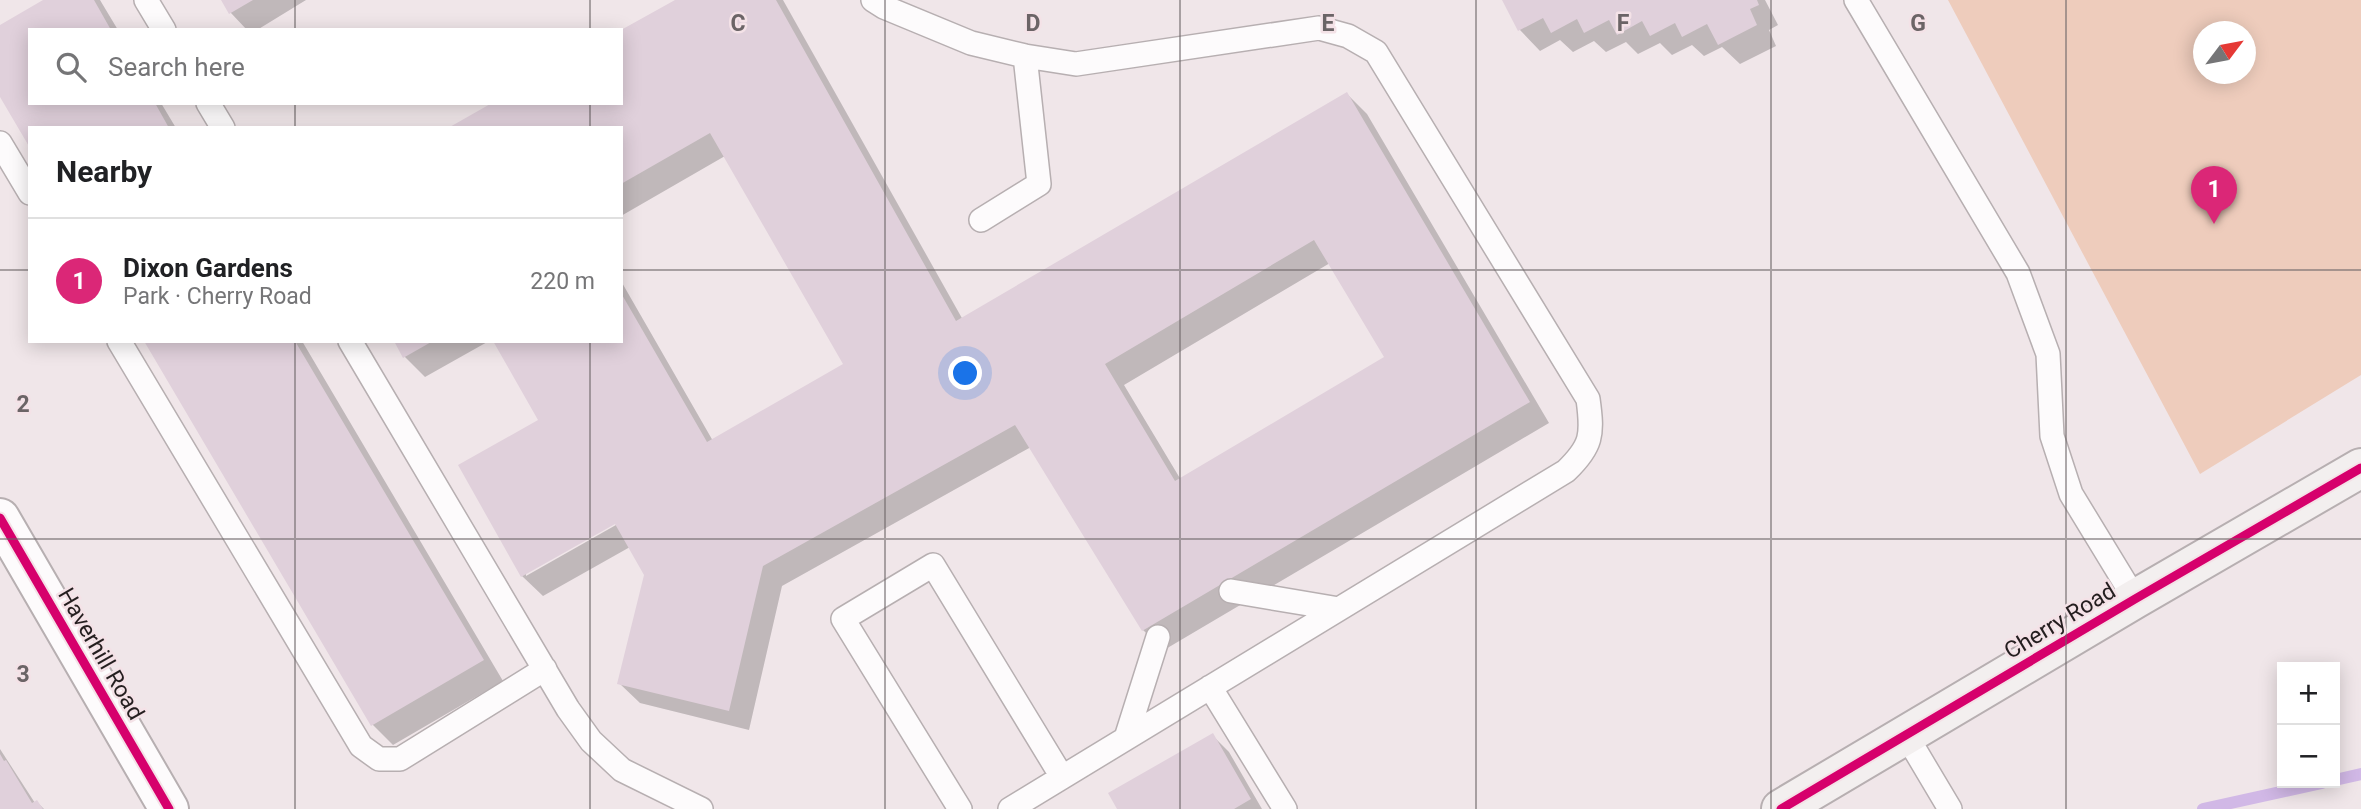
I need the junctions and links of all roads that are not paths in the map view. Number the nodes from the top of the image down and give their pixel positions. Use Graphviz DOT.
graph roads {
  1 [pos="146,0"];
  2 [pos="873,0"];
  3 [pos="1856,0"];
  4 [pos="163,28"];
  5 [pos="1025,56"];
  6 [pos="209,105"];
  7 [pos="222,126"];
  8 [pos="0,143"];
  9 [pos="28,190"];
  10 [pos="981,220"];
  11 [pos="120,343"];
  12 [pos="351,343"];
  13 [pos="2361,468"];
  14 [pos="0,518"];
  15 [pos="1231,591"];
  16 [pos="2135,599"];
  17 [pos="1339,609"];
  18 [pos="1158,637"];
  19 [pos="545,669"];
  20 [pos="1210,687"];
  21 [pos="1906,735"];
  22 [pos="1126,738"];
  23 [pos="1062,777"];
  24 [pos="1013,808"];
  25 [pos="169,809"];
  26 [pos="701,809"];
  27 [pos="960,809"];
  28 [pos="1285,809"];
  29 [pos="1781,809"];
  30 [pos="1950,809"];
  1 -- 4 [label="lane"];
  2 -- 5 [label="lane"];
  3 -- 16 [label="lane"];
  5 -- 10 [label="lane"];
  5 -- 17 [label="lane"];
  6 -- 7 [label="lane"];
  8 -- 9 [label="lane"];
  11 -- 19 [label="lane"];
  12 -- 19 [label="lane"];
  13 -- 16 [label="main road, Cherry Road"];
  14 -- 25 [label="street, Haverhill Road"];
  15 -- 17 [label="lane"];
  16 -- 21 [label="main road, Cherry Road"];
  17 -- 20 [label="lane"];
  18 -- 22 [label="lane"];
  19 -- 26 [label="lane"];
  20 -- 22 [label="lane"];
  20 -- 28 [label="lane"];
  21 -- 29 [label="main road, Cherry Road"];
  21 -- 30 [label="lane"];
  22 -- 23 [label="lane"];
  23 -- 24 [label="lane"];
  23 -- 27 [label="lane"];
}
